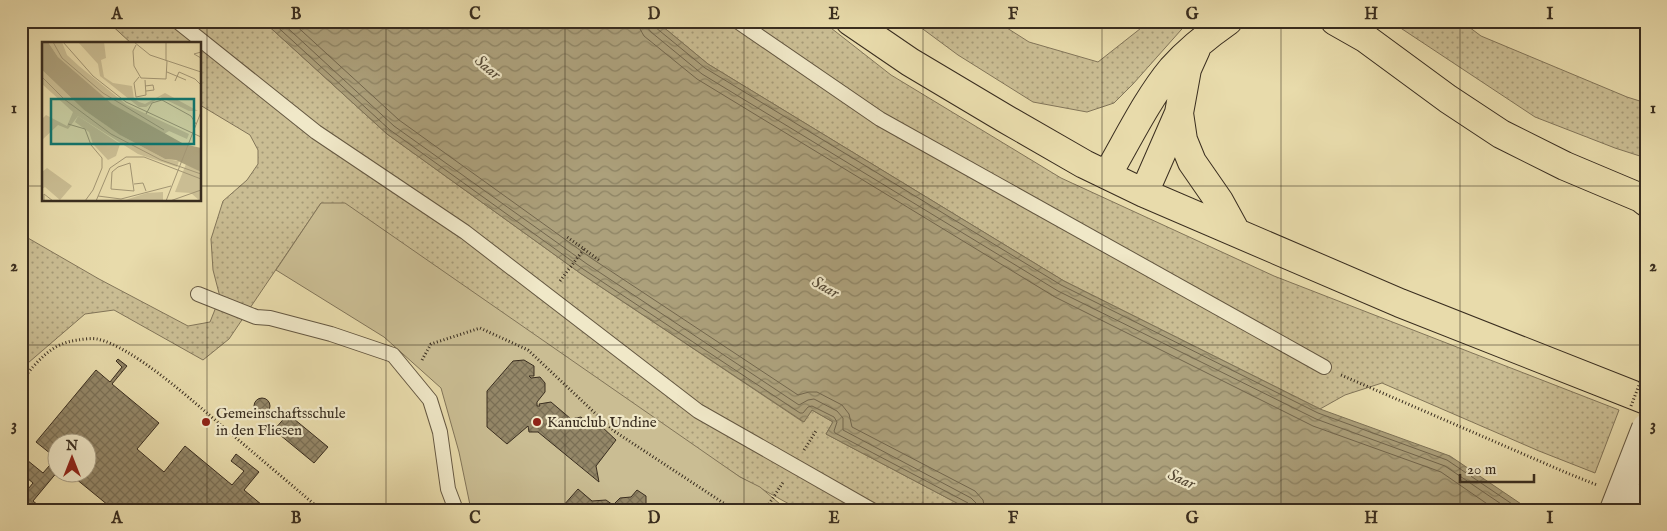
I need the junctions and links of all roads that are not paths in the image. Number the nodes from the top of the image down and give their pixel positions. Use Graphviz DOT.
graph roads {
  1 [pos="177,21"];
  2 [pos="737,21"];
  3 [pos="850,21"];
  4 [pos="1228,21"];
  5 [pos="1335,21"];
  6 [pos="1198,45"];
  7 [pos="1179,113"];
  8 [pos="1107,175"];
  9 [pos="1144,193"];
  10 [pos="1644,199"];
  11 [pos="1236,232"];
  12 [pos="198,294"];
  13 [pos="1324,367"];
  14 [pos="1646,400"];
  15 [pos="1646,428"];
  16 [pos="1646,496"];
  17 [pos="1608,498"];
  18 [pos="456,510"];
  19 [pos="872,510"];
  20 [pos="1641,510"];
  1 -- 19 [label="lane"];
  2 -- 13 [label="lane"];
  3 -- 8 [label="main road"];
  4 -- 6 [label="main road"];
  5 -- 10 [label="main road"];
  6 -- 7 [label="main road"];
  6 -- 8 [label="main road"];
  7 -- 9 [label="main road"];
  7 -- 11 [label="main road"];
  8 -- 9 [label="main road"];
  9 -- 11 [label="main road"];
  11 -- 14 [label="main road"];
  12 -- 18 [label="lane"];
  15 -- 17 [label="street, bridge"];
  16 -- 20 [label="street, bridge"];
}
